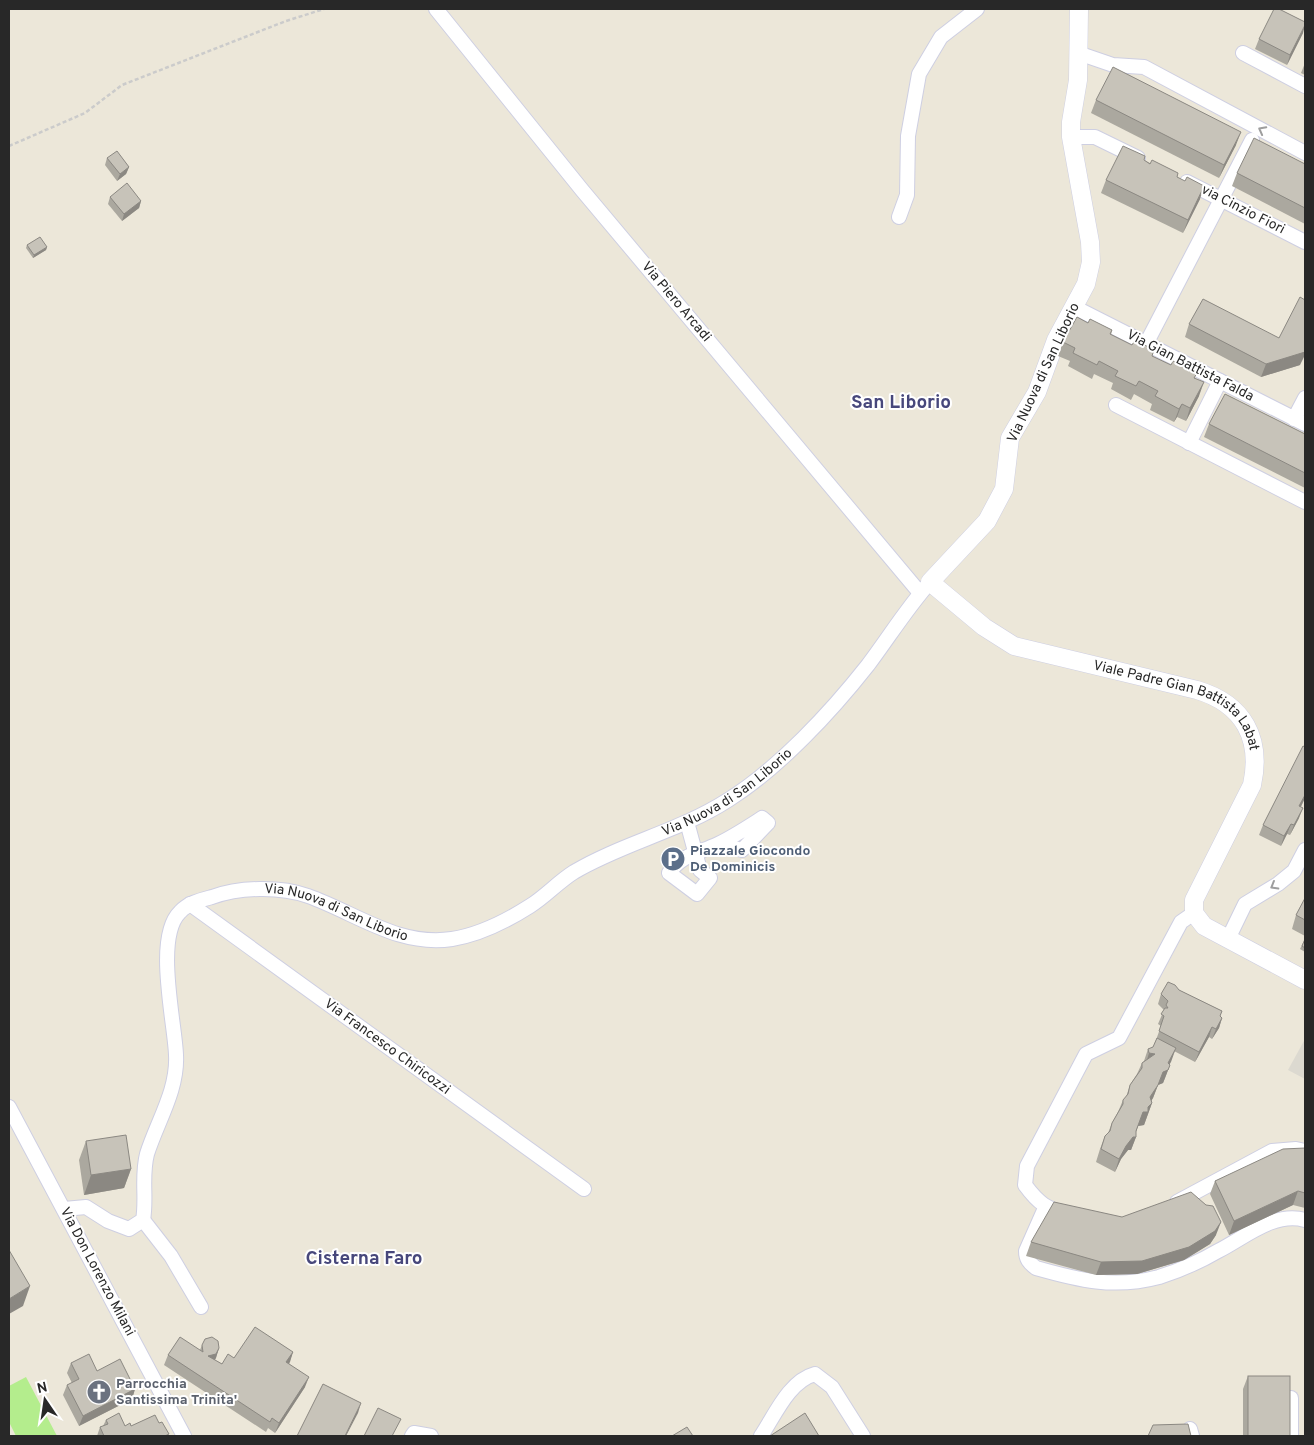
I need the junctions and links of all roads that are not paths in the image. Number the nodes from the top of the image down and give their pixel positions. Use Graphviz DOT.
graph roads {
  1 [pos="436,9"];
  2 [pos="978,9"];
  3 [pos="1079,9"];
  4 [pos="1243,53"];
  5 [pos="1078,54"];
  6 [pos="1113,65"];
  7 [pos="1135,80"];
  8 [pos="1305,86"];
  9 [pos="1218,123"];
  10 [pos="1071,138"];
  11 [pos="1252,140"];
  12 [pos="1305,153"];
  13 [pos="1149,163"];
  14 [pos="1305,168"];
  15 [pos="1176,176"];
  16 [pos="1221,198"];
  17 [pos="899,217"];
  18 [pos="1305,242"];
  19 [pos="1074,307"];
  20 [pos="1146,344"];
  21 [pos="1220,381"];
  22 [pos="1305,398"];
  23 [pos="1116,405"];
  24 [pos="1300,422"];
  25 [pos="1188,443"];
  26 [pos="1305,502"];
  27 [pos="925,588"];
  28 [pos="688,822"];
  29 [pos="719,844"];
  30 [pos="1305,850"];
  31 [pos="190,904"];
  32 [pos="1194,913"];
  33 [pos="1228,939"];
  34 [pos="1305,980"];
  35 [pos="9,1107"];
  36 [pos="1305,1151"];
  37 [pos="584,1189"];
  38 [pos="1045,1208"];
  39 [pos="64,1209"];
  40 [pos="1163,1210"];
  41 [pos="1078,1218"];
  42 [pos="143,1220"];
  43 [pos="1305,1220"];
  44 [pos="201,1307"];
  45 [pos="1291,1398"];
  46 [pos="184,1436"];
  47 [pos="412,1436"];
  48 [pos="431,1436"];
  49 [pos="761,1436"];
  50 [pos="863,1436"];
  51 [pos="1292,1436"];
  1 -- 27 [label="street, Via Piero Arcadi"];
  2 -- 17 [label="street"];
  3 -- 5 [label="street, Via Nuova di San Liborio"];
  4 -- 8 [label="street"];
  5 -- 6 [label="street"];
  5 -- 10 [label="street, Via Nuova di San Liborio"];
  6 -- 7 [label="street"];
  12 -- 6 [label="street, one-way"];
  9 -- 11 [label="street"];
  10 -- 13 [label="street"];
  10 -- 19 [label="street, Via Nuova di San Liborio"];
  11 -- 14 [label="street"];
  11 -- 16 [label="street"];
  15 -- 16 [label="street, via Cinzio Fiori"];
  16 -- 18 [label="street, via Cinzio Fiori"];
  16 -- 20 [label="street"];
  19 -- 20 [label="street, Via Gian Battista Falda"];
  19 -- 27 [label="street, Via Nuova di San Liborio"];
  20 -- 21 [label="street, Via Gian Battista Falda"];
  21 -- 24 [label="street, Via Gian Battista Falda"];
  21 -- 25 [label="street"];
  22 -- 24 [label="street"];
  23 -- 25 [label="street"];
  25 -- 26 [label="street"];
  27 -- 28 [label="street, Via Nuova di San Liborio"];
  27 -- 32 [label="street, Viale Padre Gian Battista Labat"];
  28 -- 29 [label="street"];
  28 -- 31 [label="street, Via Nuova di San Liborio"];
  30 -- 33 [label="street, one-way"];
  31 -- 37 [label="street, Via Francesco Chiricozzi"];
  31 -- 42 [label="street"];
  32 -- 33 [label="street"];
  32 -- 38 [label="street"];
  33 -- 34 [label="street"];
  35 -- 39 [label="street, Via Don Lorenzo Milani"];
  36 -- 40 [label="street"];
  38 -- 41 [label="street"];
  38 -- 43 [label="street"];
  39 -- 42 [label="street"];
  39 -- 46 [label="street, Via Don Lorenzo Milani"];
  42 -- 44 [label="street"];
  45 -- 51 [label="street"];
  47 -- 48 [label="street"];
  49 -- 50 [label="street"];
}
